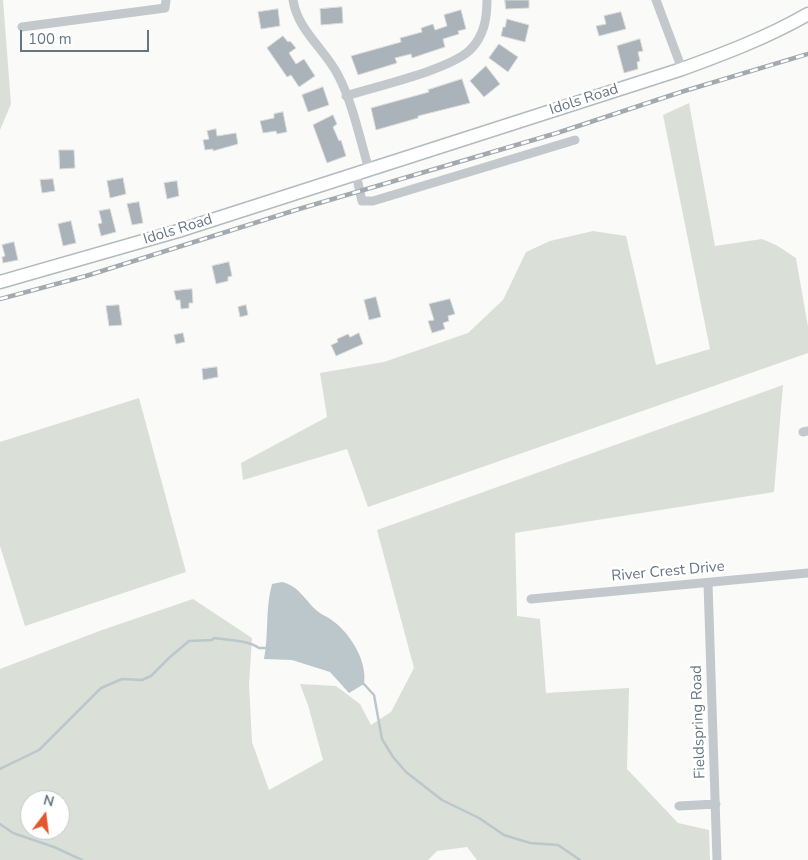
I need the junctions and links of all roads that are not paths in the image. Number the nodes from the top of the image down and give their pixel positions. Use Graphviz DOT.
graph roads {
  1 [pos="166,0"];
  2 [pos="293,0"];
  3 [pos="487,0"];
  4 [pos="656,0"];
  5 [pos="808,14"];
  6 [pos="22,27"];
  7 [pos="682,69"];
  8 [pos="346,96"];
  9 [pos="575,140"];
  10 [pos="369,170"];
  11 [pos="356,174"];
  12 [pos="0,282"];
  13 [pos="808,573"];
  14 [pos="708,582"];
  15 [pos="530,599"];
  16 [pos="716,804"];
  17 [pos="679,806"];
  18 [pos="717,860"];
  1 -- 6 [label="street"];
  2 -- 8 [label="street"];
  3 -- 8 [label="street"];
  4 -- 7 [label="street"];
  5 -- 7 [label="street, Idols Road"];
  7 -- 10 [label="street, Idols Road"];
  8 -- 10 [label="street"];
  9 -- 11 [label="street"];
  10 -- 11 [label="street, Idols Road"];
  11 -- 12 [label="street, Idols Road"];
  13 -- 14 [label="street, River Crest Drive"];
  14 -- 15 [label="street, River Crest Drive"];
  14 -- 16 [label="street, Fieldspring Road"];
  16 -- 17 [label="street"];
  16 -- 18 [label="street, Fieldspring Road"];
}
